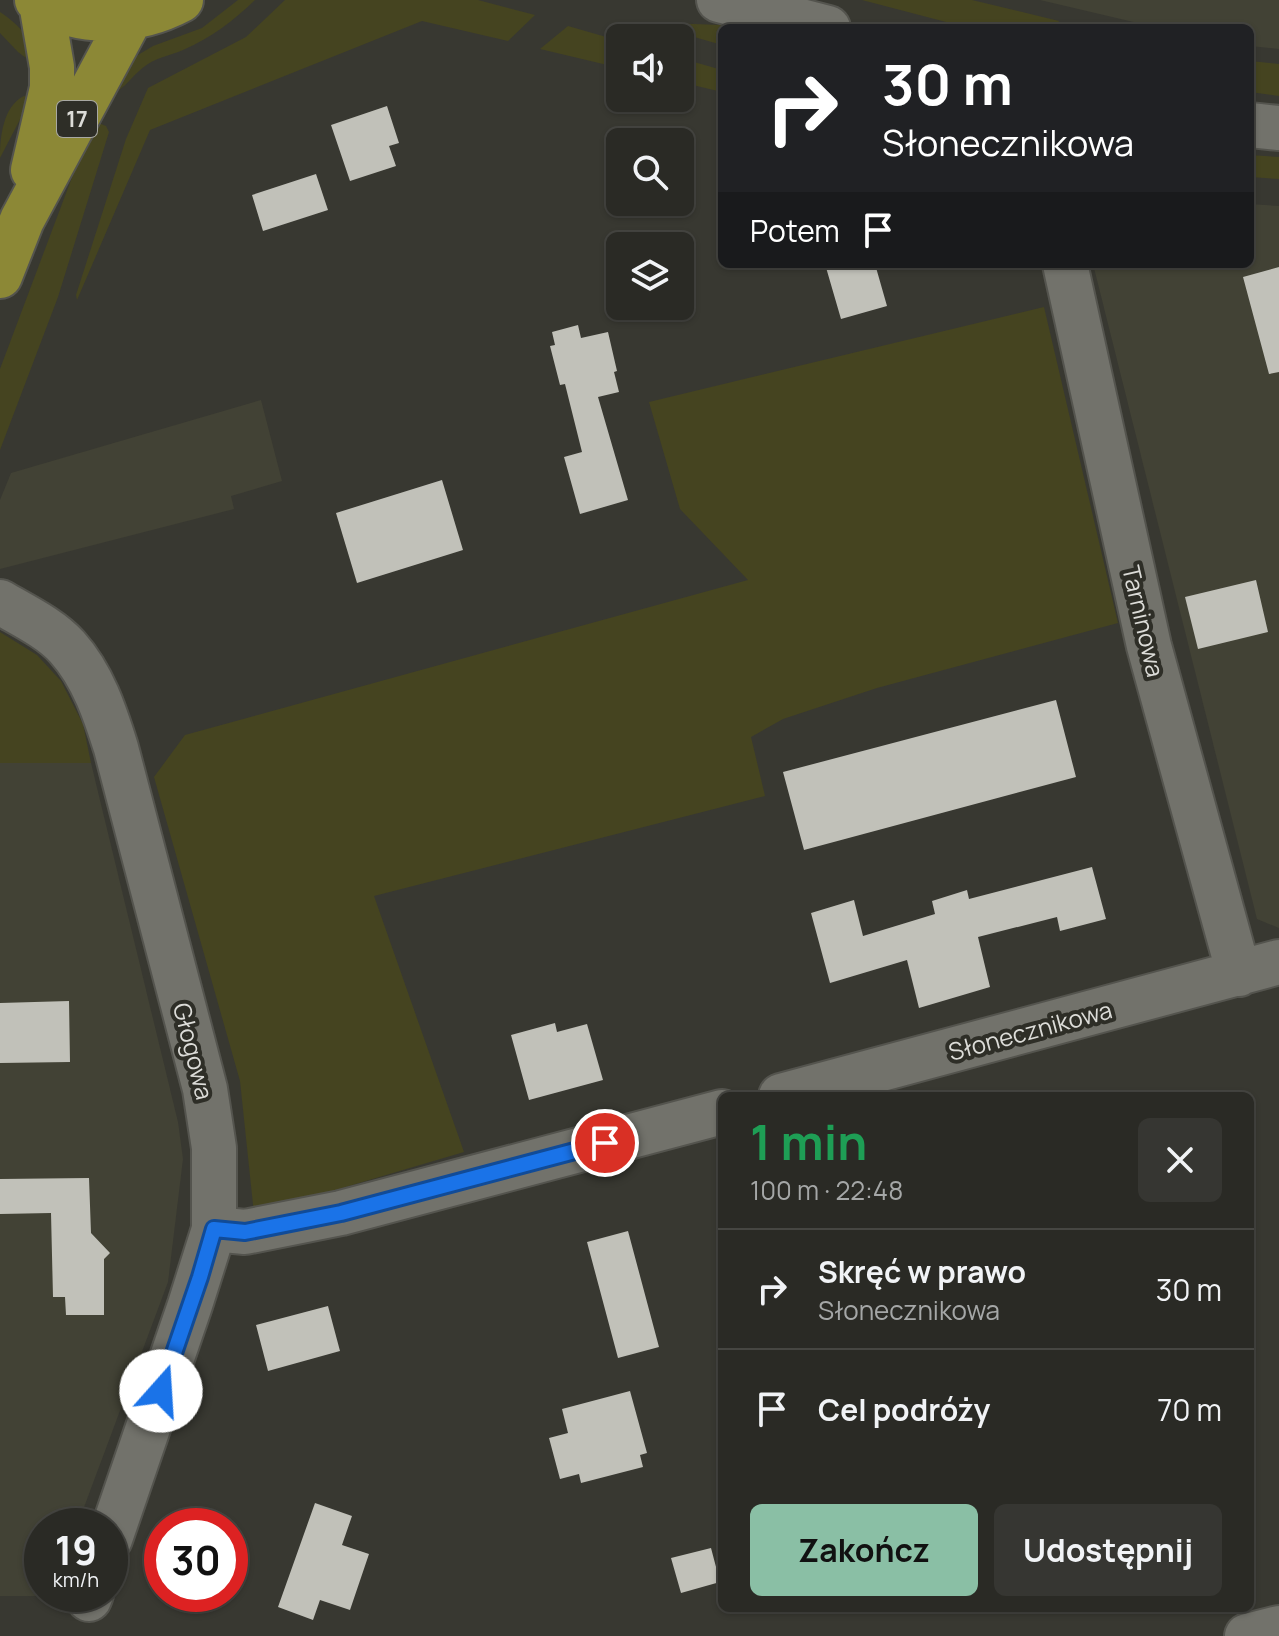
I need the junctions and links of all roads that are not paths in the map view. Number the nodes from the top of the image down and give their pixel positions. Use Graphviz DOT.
graph roads {
  1 [pos="181,0"];
  2 [pos="719,0"];
  3 [pos="39,1"];
  4 [pos="131,17"];
  5 [pos="812,24"];
  6 [pos="1254,125"];
  7 [pos="1279,128"];
  8 [pos="22,220"];
  9 [pos="1066,268"];
  10 [pos="0,276"];
  11 [pos="0,602"];
  12 [pos="1259,968"];
  13 [pos="796,1092"];
  14 [pos="718,1113"];
  15 [pos="214,1229"];
  16 [pos="121,1508"];
  17 [pos="1279,1628"];
  18 [pos="1247,1636"];
  1 -- 4 [label="highway, 17"];
  2 -- 5 [label="street"];
  3 -- 4 [label="highway, 17"];
  3 -- 8 [label="highway, 17"];
  4 -- 8 [label="highway, 17"];
  6 -- 7 [label="street"];
  8 -- 10 [label="highway, 17"];
  9 -- 12 [label="street, Tarninowa"];
  11 -- 15 [label="street, Głogowa"];
  12 -- 13 [label="street, Słonecznikowa"];
  14 -- 15 [label="street"];
  15 -- 16 [label="street, Głogowa"];
  17 -- 18 [label="street"];
}
